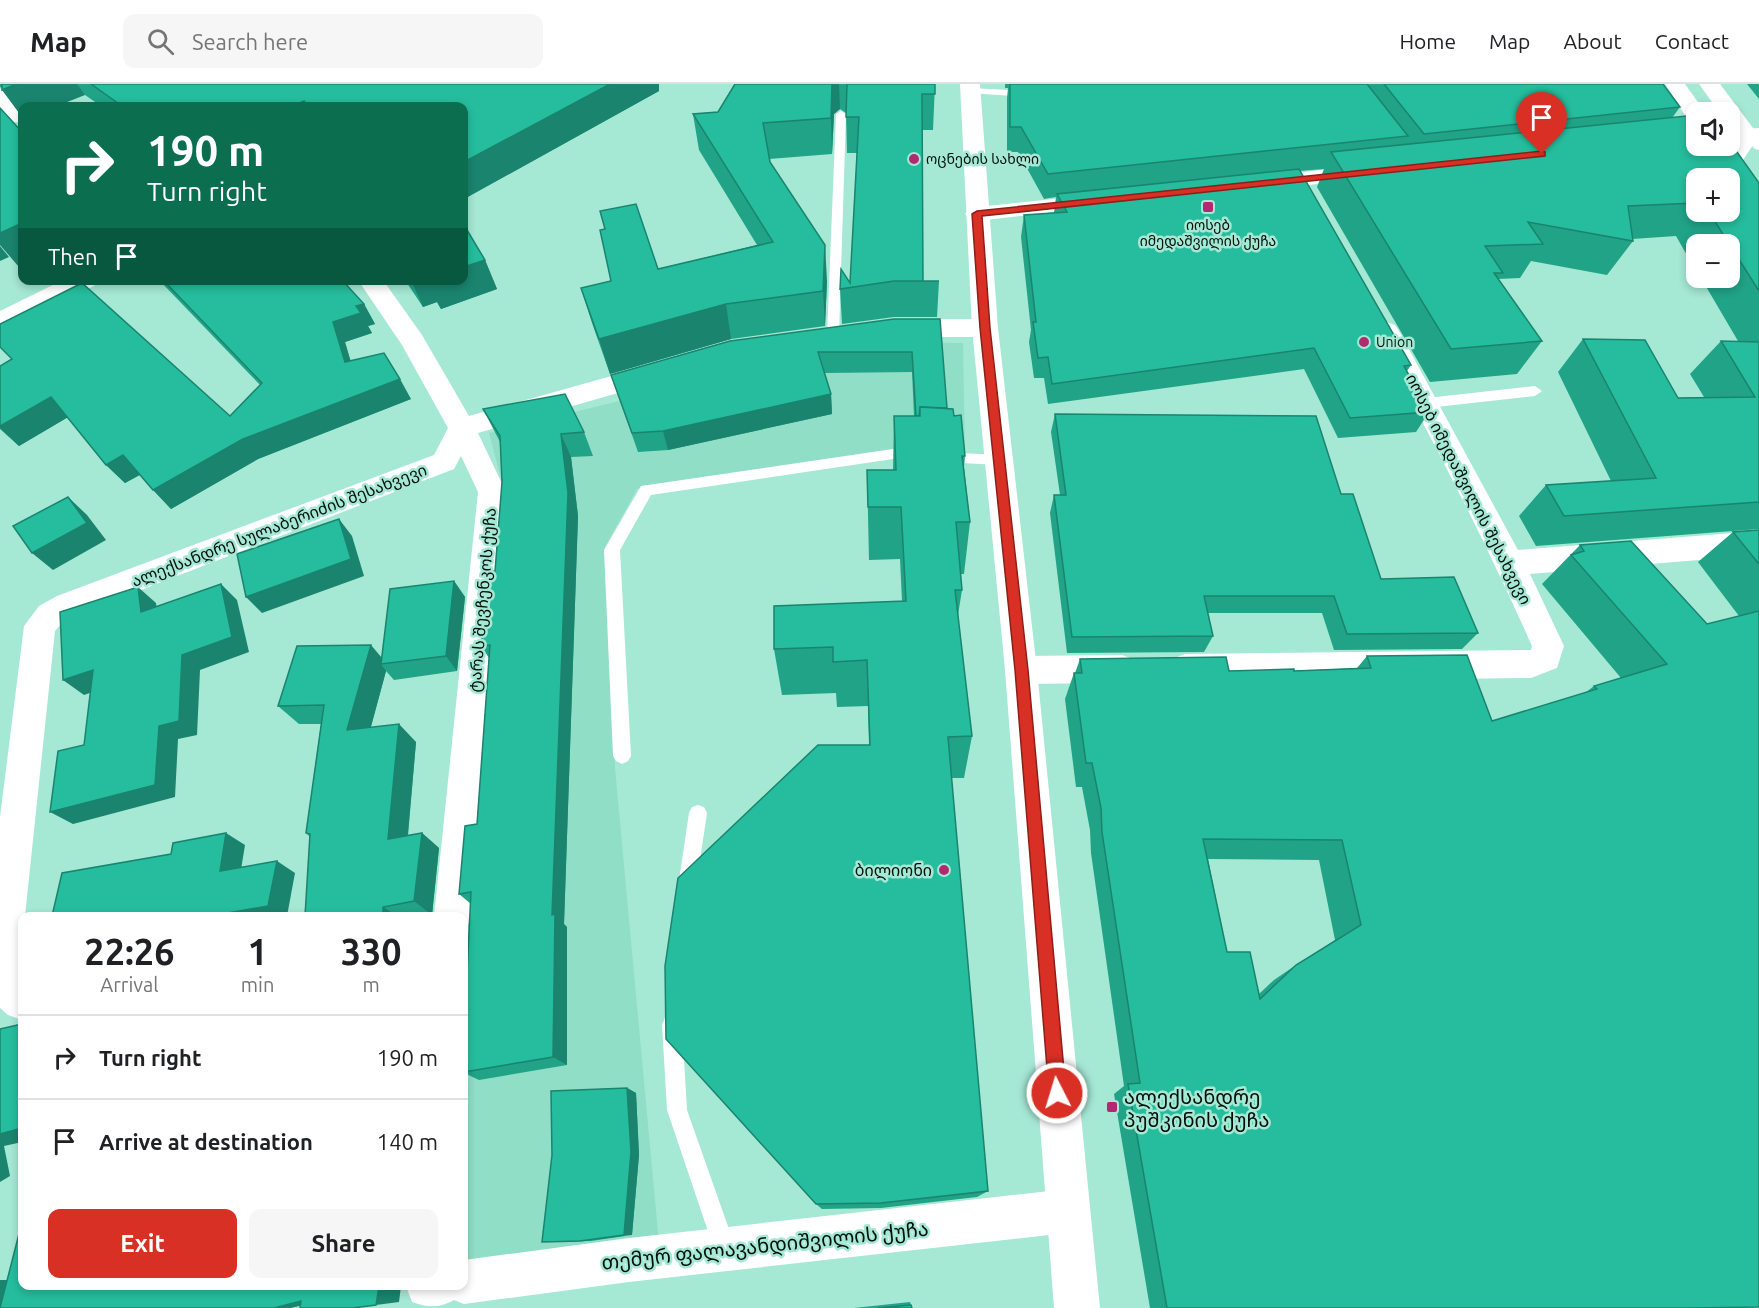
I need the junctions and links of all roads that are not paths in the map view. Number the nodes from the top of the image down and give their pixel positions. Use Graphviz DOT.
graph roads {
  1 [pos="1675,84"];
  2 [pos="1709,84"];
  3 [pos="970,87"];
  4 [pos="1042,94"];
  5 [pos="0,95"];
  6 [pos="1687,102"];
  7 [pos="18,113"];
  8 [pos="841,114"];
  9 [pos="1742,147"];
  10 [pos="1387,170"];
  11 [pos="1299,180"];
  12 [pos="1240,186"];
  13 [pos="1122,199"];
  14 [pos="1316,210"];
  15 [pos="977,214"];
  16 [pos="28,285"];
  17 [pos="75,285"];
  18 [pos="374,285"];
  19 [pos="0,298"];
  20 [pos="1374,311"];
  21 [pos="0,321"];
  22 [pos="985,328"];
  23 [pos="843,334"];
  24 [pos="676,366"];
  25 [pos="1535,391"];
  26 [pos="1427,403"];
  27 [pos="462,428"];
  28 [pos="999,460"];
  29 [pos="1759,543"];
  30 [pos="1511,563"];
  31 [pos="1021,670"];
  32 [pos="622,756"];
  33 [pos="698,813"];
  34 [pos="684,906"];
  35 [pos="453,912"];
  36 [pos="0,969"];
  37 [pos="18,998"];
  38 [pos="671,1011"];
  39 [pos="1067,1211"];
  40 [pos="725,1249"];
  41 [pos="468,1285"];
  42 [pos="1077,1308"];
  1 -- 6 [label="street"];
  2 -- 9 [label="street"];
  3 -- 4 [label="lane"];
  3 -- 15 [label="street"];
  5 -- 7 [label="street"];
  8 -- 23 [label="lane"];
  10 -- 11 [label="street"];
  11 -- 12 [label="street"];
  11 -- 14 [label="street"];
  13 -- 15 [label="street"];
  15 -- 22 [label="street"];
  16 -- 19 [label="street"];
  17 -- 21 [label="street"];
  18 -- 27 [label="street, ტარას შევჩენკოს ქუჩა"];
  20 -- 26 [label="street, იოსებ იმედაშვილის შესახვევი"];
  22 -- 23 [label="street"];
  22 -- 28 [label="street"];
  24 -- 27 [label="street"];
  25 -- 26 [label="lane"];
  26 -- 30 [label="street, იოსებ იმედაშვილის შესახვევი"];
  27 -- 35 [label="street, ტარას შევჩენკოს ქუჩა"];
  27 -- 36 [label="street, ალექსანდრე სულაბერიძის შესახვევი"];
  28 -- 31 [label="street"];
  28 -- 32 [label="lane"];
  29 -- 30 [label="street"];
  30 -- 31 [label="street, იოსებ იმედაშვილის შესახვევი"];
  31 -- 39 [label="street"];
  33 -- 34 [label="lane"];
  36 -- 37 [label="street, ალექსანდრე სულაბერიძის შესახვევი"];
  38 -- 40 [label="lane"];
  39 -- 40 [label="street, თემურ ფალავანდიშვილის ქუჩა"];
  39 -- 42 [label="street"];
  40 -- 41 [label="street, თემურ ფალავანდიშვილის ქუჩა"];
}
